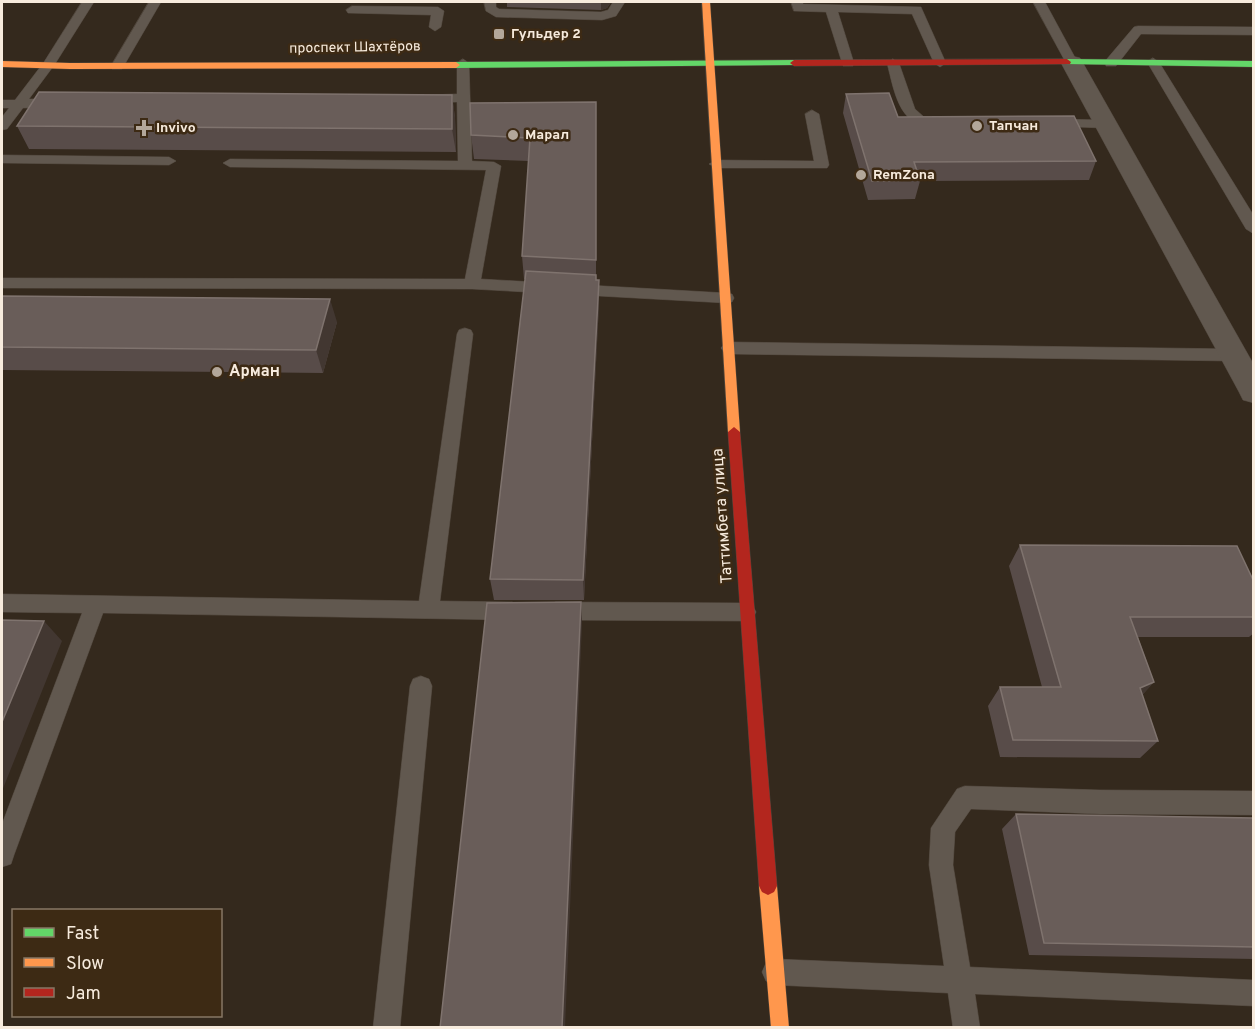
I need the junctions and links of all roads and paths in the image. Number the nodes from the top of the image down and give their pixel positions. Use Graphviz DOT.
graph roads {
  1 [pos="88,2"];
  2 [pos="155,2"];
  3 [pos="490,2"];
  4 [pos="620,2"];
  5 [pos="706,2"];
  6 [pos="796,2"];
  7 [pos="1039,2"];
  8 [pos="440,6"];
  9 [pos="831,9"];
  10 [pos="352,10"];
  11 [pos="435,27"];
  12 [pos="1254,31"];
  13 [pos="1153,62"];
  14 [pos="463,63"];
  15 [pos="848,63"];
  16 [pos="893,63"];
  17 [pos="940,63"];
  18 [pos="1072,63"];
  19 [pos="1111,63"];
  20 [pos="2,64"];
  21 [pos="50,64"];
  22 [pos="709,64"];
  23 [pos="1254,64"];
  24 [pos="117,66"];
  25 [pos="462,98"];
  26 [pos="414,99"];
  27 [pos="79,103"];
  28 [pos="2,104"];
  29 [pos="19,104"];
  30 [pos="812,114"];
  31 [pos="955,121"];
  32 [pos="1036,122"];
  33 [pos="1106,124"];
  34 [pos="2,126"];
  35 [pos="2,159"];
  36 [pos="169,162"];
  37 [pos="230,163"];
  38 [pos="716,165"];
  39 [pos="465,166"];
  40 [pos="1254,228"];
  41 [pos="2,283"];
  42 [pos="472,284"];
  43 [pos="726,298"];
  44 [pos="465,334"];
  45 [pos="730,348"];
  46 [pos="1234,355"];
  47 [pos="1254,392"];
  48 [pos="2,603"];
  49 [pos="96,605"];
  50 [pos="428,611"];
  51 [pos="746,612"];
  52 [pos="421,686"];
  53 [pos="1254,803"];
  54 [pos="2,855"];
  55 [pos="775,972"];
  56 [pos="958,980"];
  57 [pos="1254,993"];
  58 [pos="386,1028"];
  59 [pos="780,1028"];
  60 [pos="967,1028"];
  1 -- 21 [label="lane"];
  2 -- 24 [label="lane"];
  3 -- 4 [label="lane"];
  5 -- 22 [label="street, Таттимбета улица"];
  6 -- 9 [label="lane"];
  7 -- 18 [label="lane"];
  8 -- 10 [label="lane"];
  8 -- 11 [label="lane"];
  9 -- 15 [label="lane"];
  9 -- 17 [label="lane"];
  12 -- 19 [label="lane"];
  13 -- 19 [label="street, проспект Шахтёров"];
  13 -- 23 [label="street, проспект Шахтёров"];
  13 -- 40 [label="lane"];
  14 -- 22 [label="street, проспект Шахтёров"];
  14 -- 24 [label="street, проспект Шахтёров"];
  14 -- 25 [label="lane"];
  15 -- 16 [label="street, проспект Шахтёров"];
  15 -- 22 [label="street, проспект Шахтёров"];
  16 -- 17 [label="street, проспект Шахтёров"];
  16 -- 31 [label="lane"];
  17 -- 18 [label="street, проспект Шахтёров"];
  18 -- 19 [label="street, проспект Шахтёров"];
  18 -- 33 [label="street"];
  20 -- 21 [label="street, проспект Шахтёров"];
  21 -- 24 [label="street, проспект Шахтёров"];
  21 -- 29 [label="lane"];
  22 -- 38 [label="street, Таттимбета улица"];
  25 -- 26 [label="lane"];
  25 -- 39 [label="lane"];
  27 -- 29 [label="lane"];
  28 -- 29 [label="lane"];
  29 -- 34 [label="lane"];
  30 -- 38 [label="lane"];
  32 -- 33 [label="lane"];
  33 -- 46 [label="street"];
  35 -- 36 [label="lane"];
  37 -- 39 [label="lane"];
  38 -- 43 [label="street, Таттимбета улица"];
  39 -- 42 [label="lane"];
  41 -- 42 [label="lane"];
  42 -- 43 [label="lane"];
  43 -- 45 [label="street, Таттимбета улица"];
  44 -- 50 [label="lane"];
  45 -- 46 [label="lane"];
  45 -- 51 [label="street, Таттимбета улица"];
  46 -- 47 [label="street"];
  48 -- 49 [label="lane"];
  49 -- 50 [label="lane"];
  49 -- 54 [label="lane"];
  50 -- 51 [label="lane"];
  51 -- 55 [label="street, Таттимбета улица"];
  52 -- 58 [label="lane"];
  53 -- 56 [label="lane"];
  55 -- 56 [label="lane"];
  55 -- 59 [label="street, Таттимбета улица"];
  56 -- 57 [label="lane"];
  56 -- 60 [label="lane"];
}
